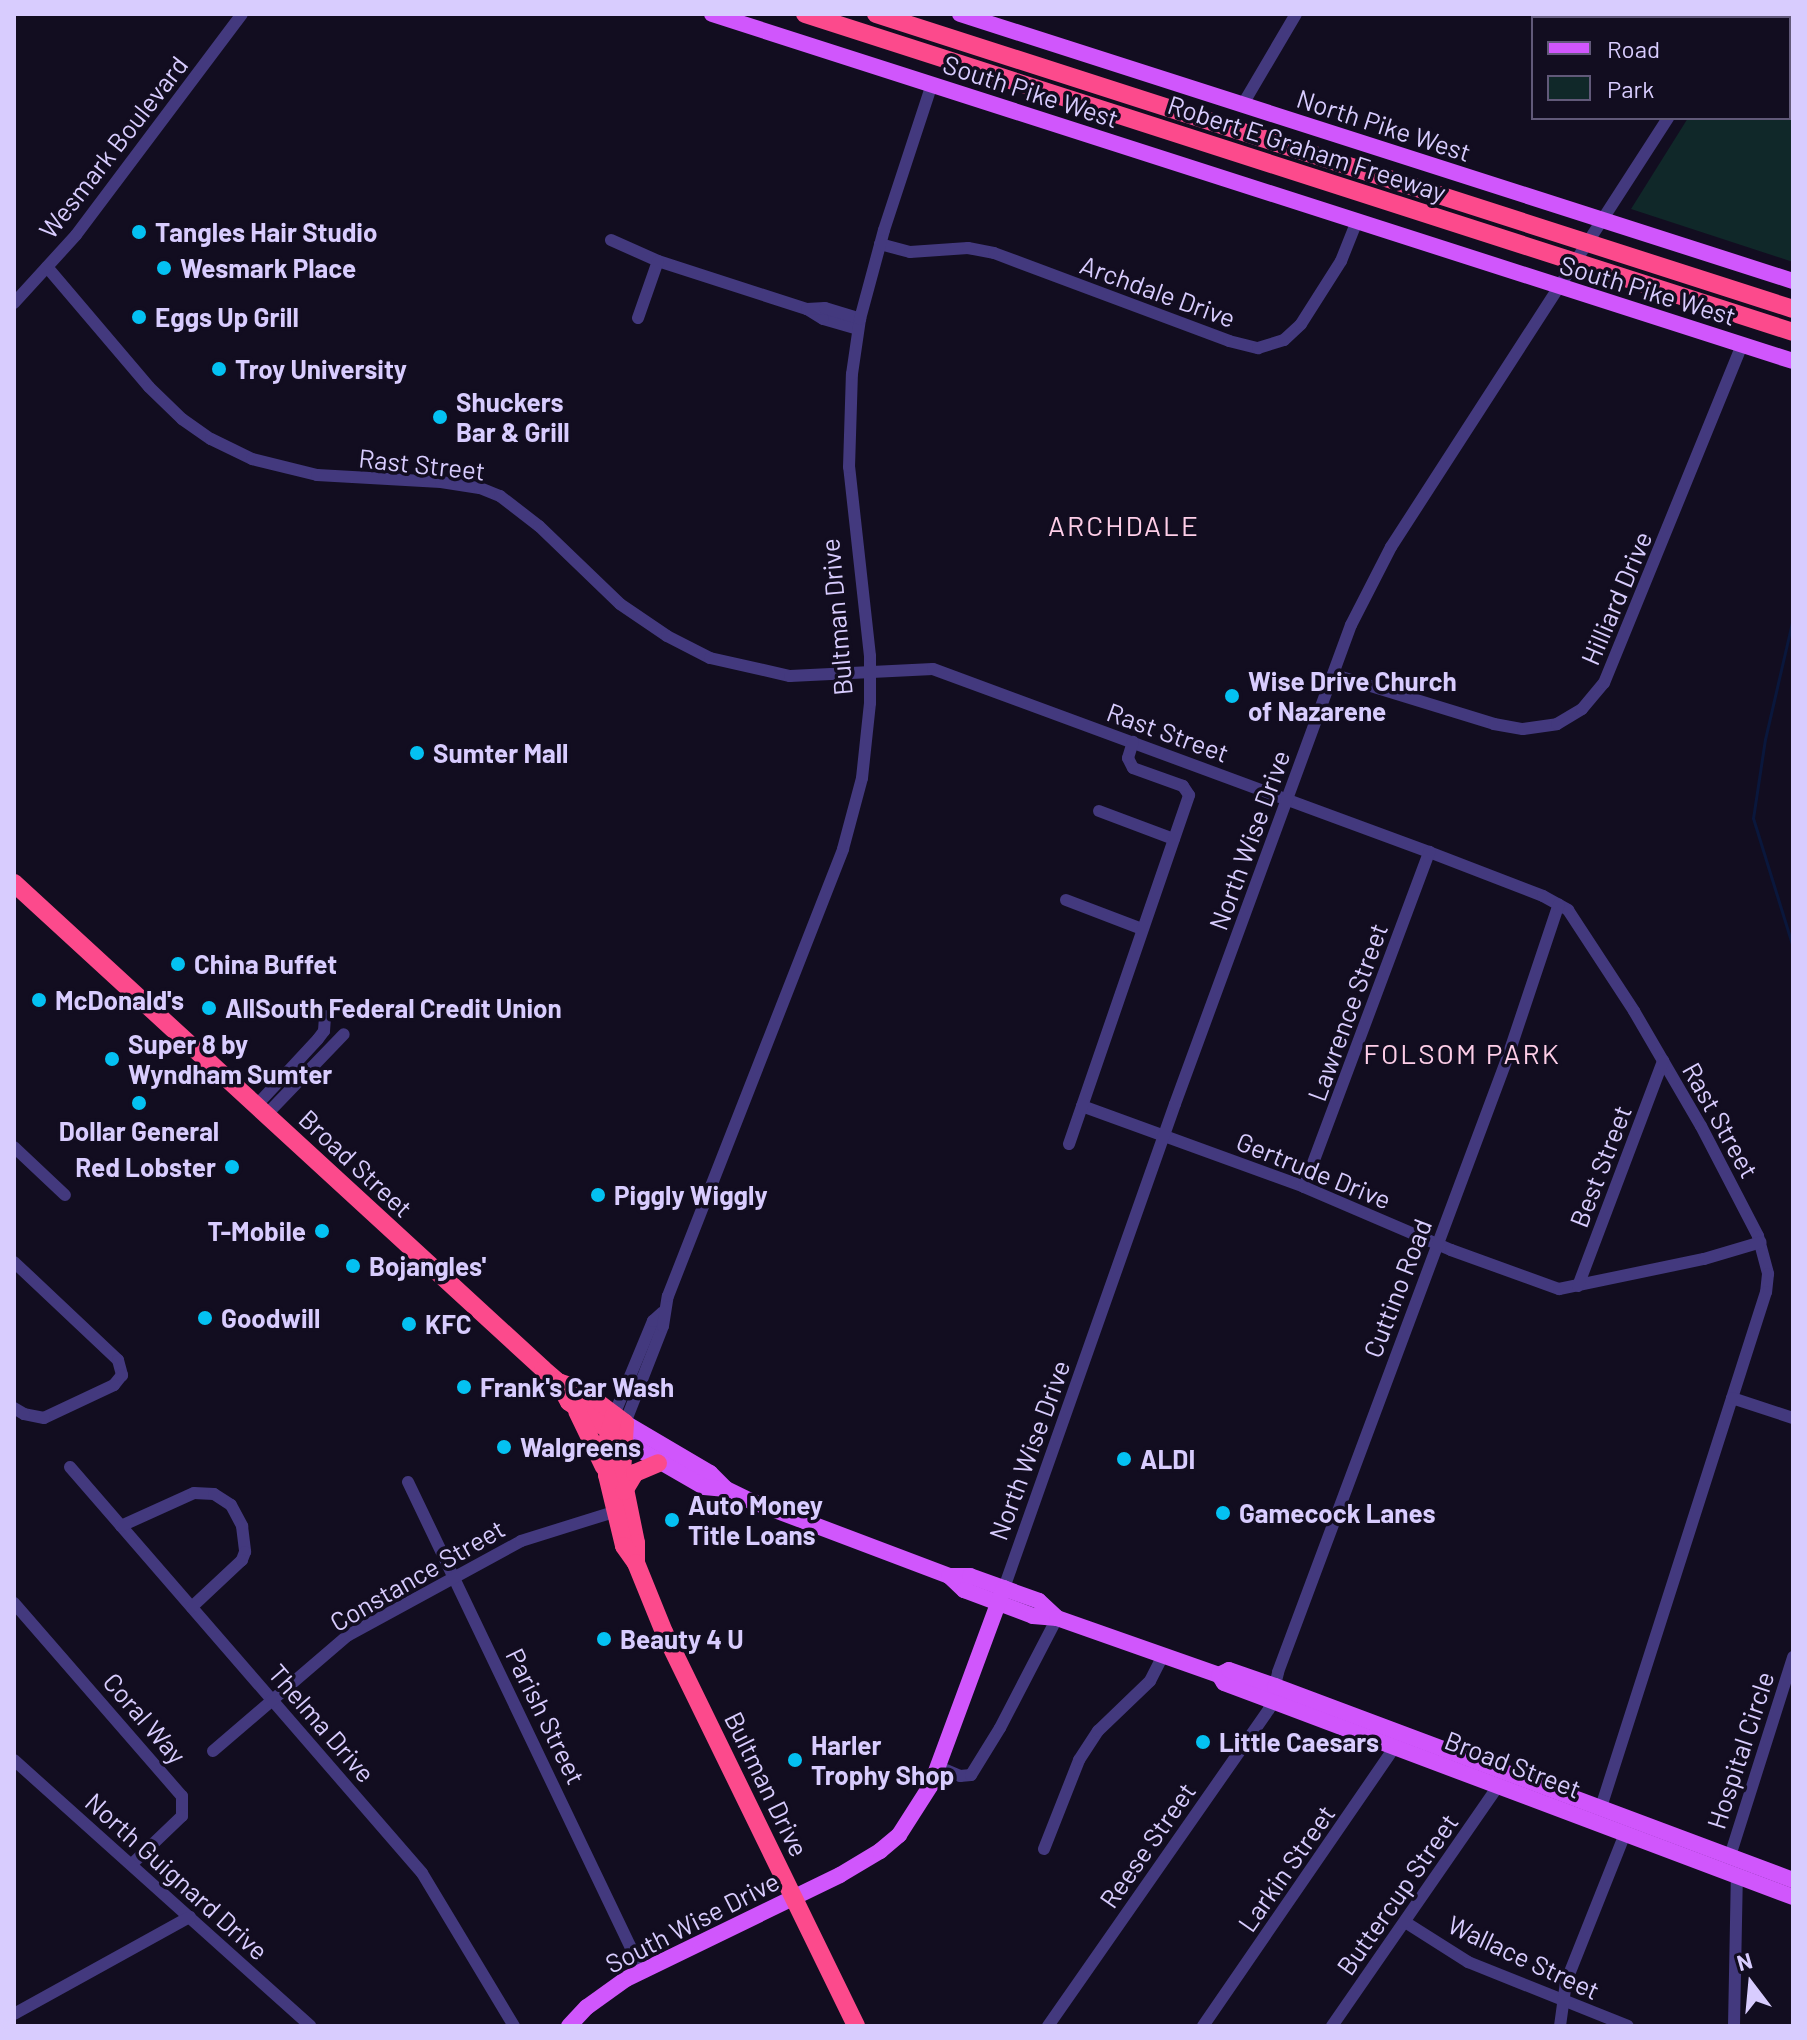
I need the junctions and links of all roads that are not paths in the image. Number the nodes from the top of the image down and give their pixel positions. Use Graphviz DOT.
graph roads {
  1 [pos="242,14"];
  2 [pos="712,14"];
  3 [pos="805,14"];
  4 [pos="876,14"];
  5 [pos="960,14"];
  6 [pos="1296,14"];
  7 [pos="932,84"];
  8 [pos="1243,104"];
  9 [pos="1667,120"];
  10 [pos="1357,221"];
  11 [pos="611,240"];
  12 [pos="880,244"];
  13 [pos="658,261"];
  14 [pos="47,267"];
  15 [pos="1793,281"];
  16 [pos="14,303"];
  17 [pos="1793,309"];
  18 [pos="638,318"];
  19 [pos="859,324"];
  20 [pos="1793,332"];
  21 [pos="1742,344"];
  22 [pos="1793,361"];
  23 [pos="870,671"];
  24 [pos="1335,675"];
  25 [pos="1133,742"];
  26 [pos="1288,800"];
  27 [pos="1099,811"];
  28 [pos="1174,839"];
  29 [pos="1429,852"];
  30 [pos="14,883"];
  31 [pos="1066,900"];
  32 [pos="1559,904"];
  33 [pos="1142,929"];
  34 [pos="325,1016"];
  35 [pos="344,1034"];
  36 [pos="1663,1061"];
  37 [pos="1082,1106"];
  38 [pos="261,1111"];
  39 [pos="1164,1136"];
  40 [pos="1069,1144"];
  41 [pos="14,1147"];
  42 [pos="1304,1187"];
  43 [pos="65,1195"];
  44 [pos="1761,1242"];
  45 [pos="1437,1244"];
  46 [pos="14,1262"];
  47 [pos="1578,1286"];
  48 [pos="558,1382"];
  49 [pos="1732,1398"];
  50 [pos="574,1405"];
  51 [pos="14,1408"];
  52 [pos="1793,1418"];
  53 [pos="618,1427"];
  54 [pos="658,1463"];
  55 [pos="70,1467"];
  56 [pos="607,1475"];
  57 [pos="408,1482"];
  58 [pos="726,1489"];
  59 [pos="622,1503"];
  60 [pos="121,1526"];
  61 [pos="454,1577"];
  62 [pos="1001,1596"];
  63 [pos="14,1603"];
  64 [pos="192,1607"];
  65 [pos="1057,1618"];
  66 [pos="1163,1656"];
  67 [pos="1793,1657"];
  68 [pos="1273,1694"];
  69 [pos="273,1699"];
  70 [pos="1398,1740"];
  71 [pos="213,1751"];
  72 [pos="14,1760"];
  73 [pos="939,1767"];
  74 [pos="1498,1786"];
  75 [pos="1601,1807"];
  76 [pos="1625,1834"];
  77 [pos="1044,1849"];
  78 [pos="1730,1856"];
  79 [pos="132,1864"];
  80 [pos="1737,1876"];
  81 [pos="1793,1880"];
  82 [pos="1793,1897"];
  83 [pos="794,1898"];
  84 [pos="190,1917"];
  85 [pos="1405,1922"];
  86 [pos="642,1971"];
  87 [pos="1562,2001"];
  88 [pos="14,2014"];
  89 [pos="310,2026"];
  90 [pos="514,2026"];
  91 [pos="569,2026"];
  92 [pos="856,2026"];
  93 [pos="1048,2026"];
  94 [pos="1203,2026"];
  95 [pos="1332,2026"];
  96 [pos="1560,2026"];
  97 [pos="1628,2026"];
  98 [pos="1734,2026"];
  1 -- 14 [label="street, Wesmark Boulevard"];
  2 -- 7 [label="main road, South Pike West"];
  3 -- 20 [label="highway, Robert E Graham Freeway"];
  4 -- 17 [label="highway, Robert E Graham Freeway"];
  5 -- 8 [label="main road, North Pike West"];
  6 -- 8 [label="street"];
  7 -- 10 [label="main road, South Pike West"];
  7 -- 12 [label="street, Bultman Drive"];
  8 -- 15 [label="main road, North Pike West"];
  9 -- 24 [label="street, North Wise Drive"];
  10 -- 12 [label="street, Archdale Drive"];
  10 -- 21 [label="main road, South Pike West"];
  11 -- 13 [label="street"];
  12 -- 19 [label="street, Bultman Drive"];
  13 -- 18 [label="street"];
  13 -- 19 [label="street"];
  14 -- 16 [label="street, Wesmark Boulevard"];
  14 -- 23 [label="street, Rast Street"];
  19 -- 23 [label="street, Bultman Drive"];
  21 -- 22 [label="main road, South Pike West"];
  21 -- 24 [label="street, Hilliard Drive"];
  23 -- 25 [label="street, Rast Street"];
  23 -- 53 [label="street, Bultman Drive"];
  24 -- 26 [label="street, North Wise Drive"];
  25 -- 26 [label="street, Rast Street"];
  25 -- 28 [label="street"];
  26 -- 29 [label="street, Rast Street"];
  26 -- 39 [label="street, North Wise Drive"];
  27 -- 28 [label="street"];
  28 -- 33 [label="street"];
  29 -- 32 [label="street, Rast Street"];
  29 -- 42 [label="street, Lawrence Street"];
  30 -- 38 [label="highway, Broad Street"];
  31 -- 33 [label="street"];
  32 -- 36 [label="street, Rast Street"];
  32 -- 45 [label="street, Cuttino Road"];
  33 -- 37 [label="street"];
  34 -- 38 [label="street"];
  35 -- 38 [label="street"];
  36 -- 44 [label="street, Rast Street"];
  36 -- 47 [label="street, Best Street"];
  37 -- 39 [label="street, Gertrude Drive"];
  37 -- 40 [label="street"];
  38 -- 48 [label="highway, Broad Street"];
  39 -- 42 [label="street, Gertrude Drive"];
  39 -- 62 [label="street, North Wise Drive"];
  41 -- 43 [label="street"];
  42 -- 45 [label="street, Gertrude Drive"];
  44 -- 47 [label="street, Gertrude Drive"];
  44 -- 49 [label="street, Rast Street"];
  45 -- 47 [label="street, Gertrude Drive"];
  45 -- 68 [label="street, Cuttino Road"];
  46 -- 51 [label="street"];
  48 -- 50 [label="highway, Broad Street"];
  48 -- 53 [label="highway, Broad Street"];
  49 -- 52 [label="street"];
  49 -- 75 [label="street, Rast Street"];
  50 -- 53 [label="highway, Broad Street"];
  50 -- 56 [label="highway"];
  53 -- 54 [label="main road, Broad Street"];
  53 -- 56 [label="highway, Bultman Drive"];
  53 -- 58 [label="main road, Broad Street"];
  53 -- 59 [label="highway, Bultman Drive"];
  54 -- 58 [label="main road, Broad Street"];
  54 -- 59 [label="highway"];
  55 -- 60 [label="street, Thelma Drive"];
  56 -- 59 [label="highway, Bultman Drive"];
  57 -- 61 [label="street, Parish Street"];
  58 -- 62 [label="main road, Broad Street"];
  59 -- 61 [label="street, Constance Street"];
  59 -- 83 [label="highway, Bultman Drive"];
  60 -- 64 [label="street, Thelma Drive"];
  60 -- 64 [label="street"];
  61 -- 69 [label="street, Constance Street"];
  61 -- 86 [label="street, Parish Street"];
  62 -- 65 [label="main road, Broad Street"];
  62 -- 73 [label="main road, South Wise Drive"];
  63 -- 79 [label="street, Coral Way"];
  64 -- 69 [label="street, Thelma Drive"];
  65 -- 66 [label="main road, Broad Street"];
  65 -- 73 [label="street"];
  66 -- 68 [label="main road, Broad Street"];
  66 -- 77 [label="street"];
  67 -- 78 [label="street, Hospital Circle"];
  68 -- 70 [label="main road, Broad Street"];
  68 -- 93 [label="street, Reese Street"];
  69 -- 71 [label="street, Constance Street"];
  69 -- 90 [label="street, Thelma Drive"];
  70 -- 74 [label="main road, Broad Street"];
  70 -- 75 [label="main road, Broad Street"];
  70 -- 94 [label="street, Larkin Street"];
  72 -- 79 [label="street, North Guignard Drive"];
  73 -- 83 [label="main road, South Wise Drive"];
  74 -- 76 [label="main road, Broad Street"];
  74 -- 85 [label="street, Buttercup Street"];
  75 -- 78 [label="main road, Broad Street"];
  76 -- 80 [label="main road, Broad Street"];
  76 -- 87 [label="street"];
  78 -- 81 [label="main road, Broad Street"];
  79 -- 84 [label="street, North Guignard Drive"];
  80 -- 82 [label="main road, Broad Street"];
  80 -- 98 [label="street"];
  83 -- 86 [label="main road, South Wise Drive"];
  83 -- 92 [label="highway, Bultman Drive"];
  84 -- 88 [label="street"];
  84 -- 89 [label="street, North Guignard Drive"];
  85 -- 87 [label="street, Wallace Street"];
  85 -- 95 [label="street, Buttercup Street"];
  86 -- 91 [label="main road, South Wise Drive"];
  87 -- 96 [label="street"];
  87 -- 97 [label="street, Wallace Street"];
}
